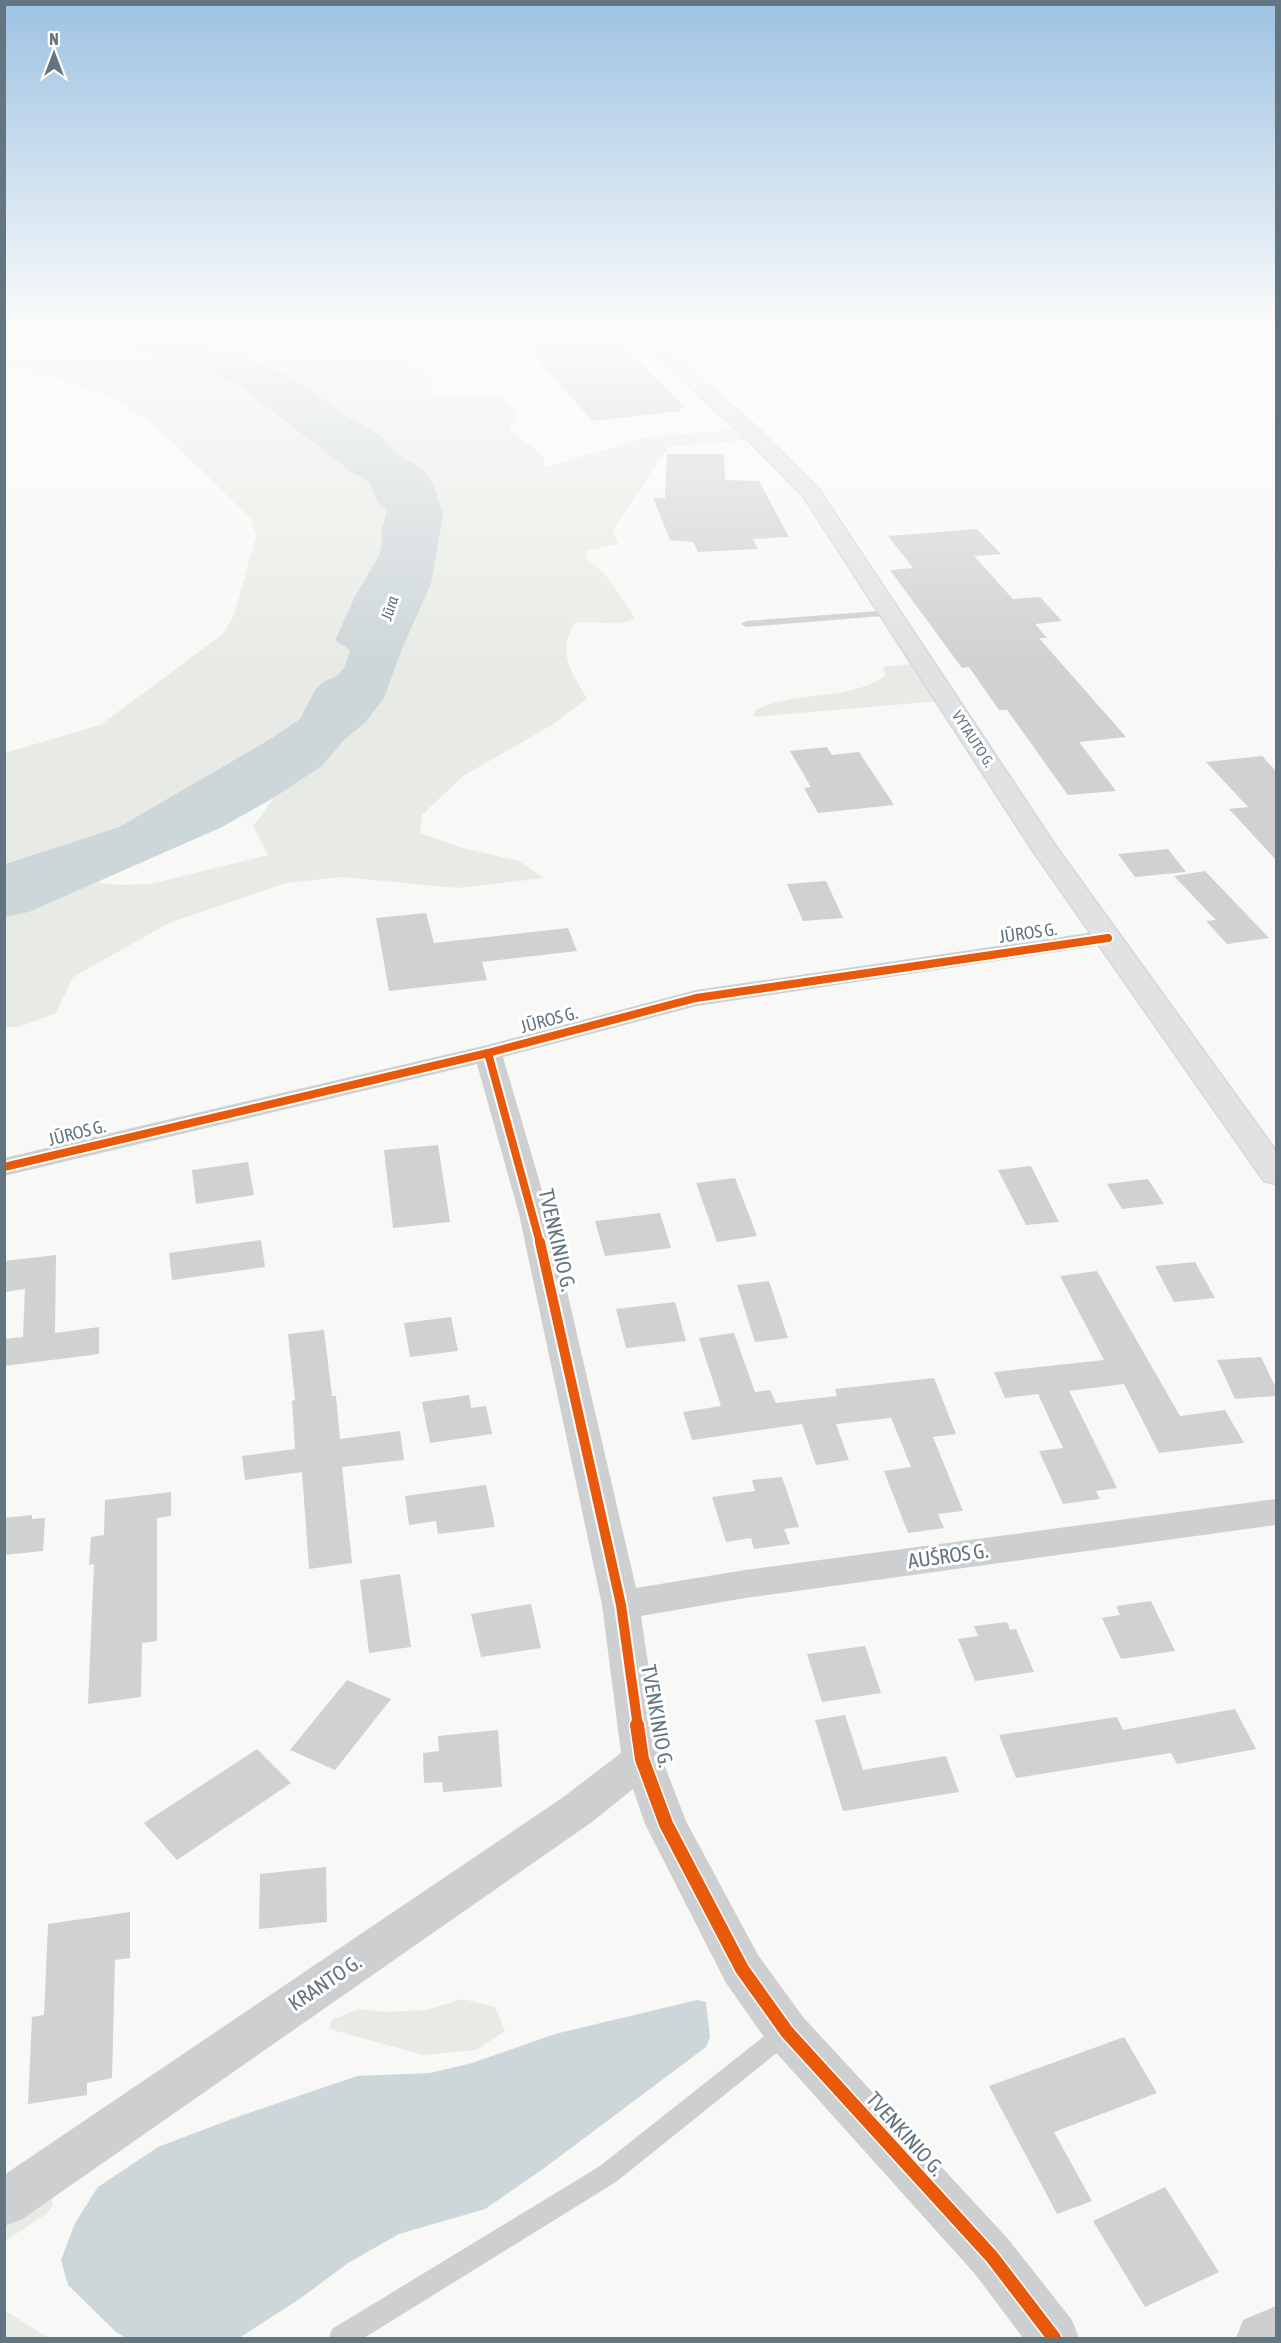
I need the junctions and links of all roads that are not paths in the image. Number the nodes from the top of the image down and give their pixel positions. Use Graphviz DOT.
graph roads {
  1 [pos="763,442"];
  2 [pos="891,613"];
  3 [pos="746,624"];
  4 [pos="1108,938"];
  5 [pos="488,1053"];
  6 [pos="4,1167"];
  7 [pos="1276,1174"];
  8 [pos="1276,1512"];
  9 [pos="621,1605"];
  10 [pos="642,1759"];
  11 [pos="787,2032"];
  12 [pos="4,2203"];
  13 [pos="1276,2331"];
  14 [pos="341,2338"];
  15 [pos="1054,2338"];
  16 [pos="1261,2338"];
  1 -- 2 [label="main road, VYTAUTO G."];
  2 -- 3 [label="lane"];
  2 -- 4 [label="main road, VYTAUTO G."];
  4 -- 5 [label="street, JŪROS G."];
  4 -- 7 [label="main road, VYTAUTO G."];
  5 -- 6 [label="street, JŪROS G."];
  5 -- 9 [label="street, TVENKINIO G."];
  8 -- 9 [label="street, AUŠROS G."];
  9 -- 10 [label="street, TVENKINIO G."];
  10 -- 11 [label="street, TVENKINIO G."];
  10 -- 12 [label="street, KRANTO G."];
  11 -- 14 [label="lane"];
  11 -- 15 [label="street, TVENKINIO G."];
  13 -- 16 [label="street"];
}
